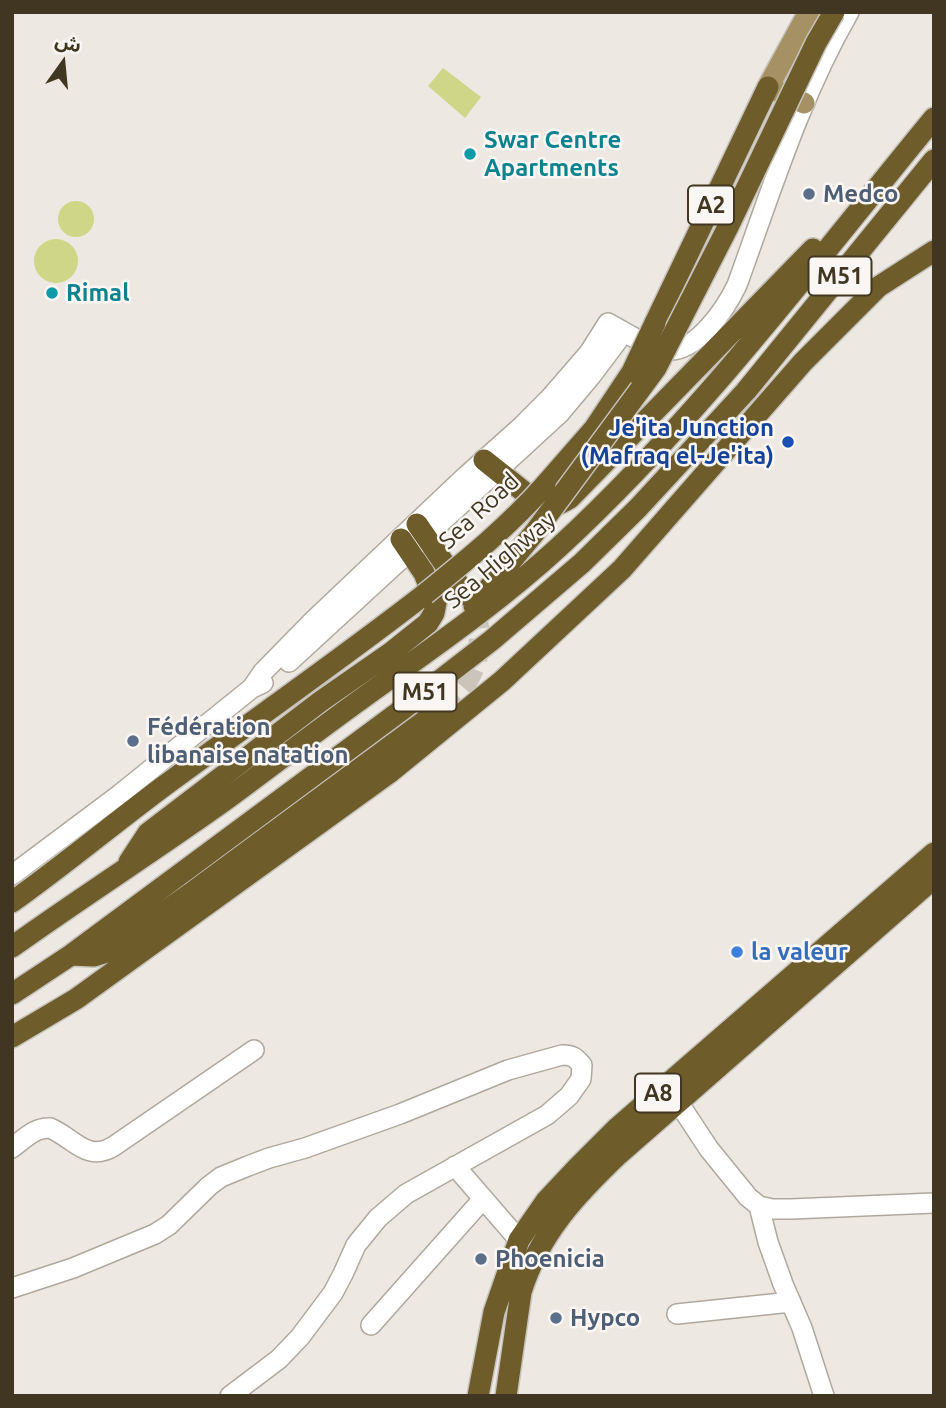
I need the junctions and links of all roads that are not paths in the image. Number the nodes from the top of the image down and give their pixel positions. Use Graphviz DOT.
graph roads {
  1 [pos="809,12"];
  2 [pos="834,12"];
  3 [pos="849,12"];
  4 [pos="768,87"];
  5 [pos="804,103"];
  6 [pos="934,118"];
  7 [pos="934,160"];
  8 [pos="851,221"];
  9 [pos="934,241"];
  10 [pos="934,251"];
  11 [pos="878,287"];
  12 [pos="746,391"];
  13 [pos="491,465"];
  14 [pos="422,530"];
  15 [pos="405,545"];
  16 [pos="466,595"];
  17 [pos="464,625"];
  18 [pos="441,709"];
  19 [pos="934,853"];
  20 [pos="124,870"];
  21 [pos="12,875"];
  22 [pos="934,877"];
  23 [pos="12,902"];
  24 [pos="12,947"];
  25 [pos="71,955"];
  26 [pos="12,994"];
  27 [pos="12,1037"];
  28 [pos="254,1050"];
  29 [pos="678,1102"];
  30 [pos="12,1148"];
  31 [pos="455,1166"];
  32 [pos="483,1199"];
  33 [pos="934,1203"];
  34 [pos="760,1206"];
  35 [pos="519,1240"];
  36 [pos="12,1288"];
  37 [pos="791,1302"];
  38 [pos="677,1314"];
  39 [pos="371,1325"];
  40 [pos="230,1396"];
  41 [pos="478,1396"];
  42 [pos="506,1396"];
  43 [pos="824,1396"];
  1 -- 4 [label="main road, Sea Road / A2"];
  2 -- 17 [label="highway, bridge"];
  3 -- 5 [label="street"];
  4 -- 5 [label="main road"];
  4 -- 23 [label="highway, Sea Road / A2, bridge"];
  5 -- 13 [label="street"];
  6 -- 8 [label="highway, Sea Highway / M51"];
  7 -- 12 [label="highway, M51"];
  8 -- 13 [label="highway"];
  8 -- 17 [label="highway, Sea Highway / M51"];
  9 -- 11 [label="highway"];
  10 -- 11 [label="highway"];
  11 -- 12 [label="highway"];
  11 -- 27 [label="highway"];
  12 -- 25 [label="highway, M51"];
  13 -- 14 [label="street"];
  14 -- 15 [label="street"];
  14 -- 16 [label="highway"];
  15 -- 20 [label="highway"];
  15 -- 21 [label="street"];
  17 -- 20 [label="highway, Sea Highway / M51"];
  18 -- 25 [label="highway"];
  19 -- 35 [label="highway, A8"];
  20 -- 24 [label="highway, Sea Highway / M51"];
  22 -- 29 [label="highway, A8"];
  25 -- 26 [label="highway, M51"];
  28 -- 30 [label="street"];
  29 -- 34 [label="street"];
  29 -- 42 [label="highway, A8"];
  31 -- 32 [label="street"];
  31 -- 36 [label="street"];
  31 -- 40 [label="street"];
  32 -- 35 [label="street"];
  32 -- 39 [label="street"];
  33 -- 34 [label="street"];
  34 -- 37 [label="street"];
  35 -- 41 [label="highway, A8"];
  37 -- 38 [label="street"];
  37 -- 43 [label="street"];
}
